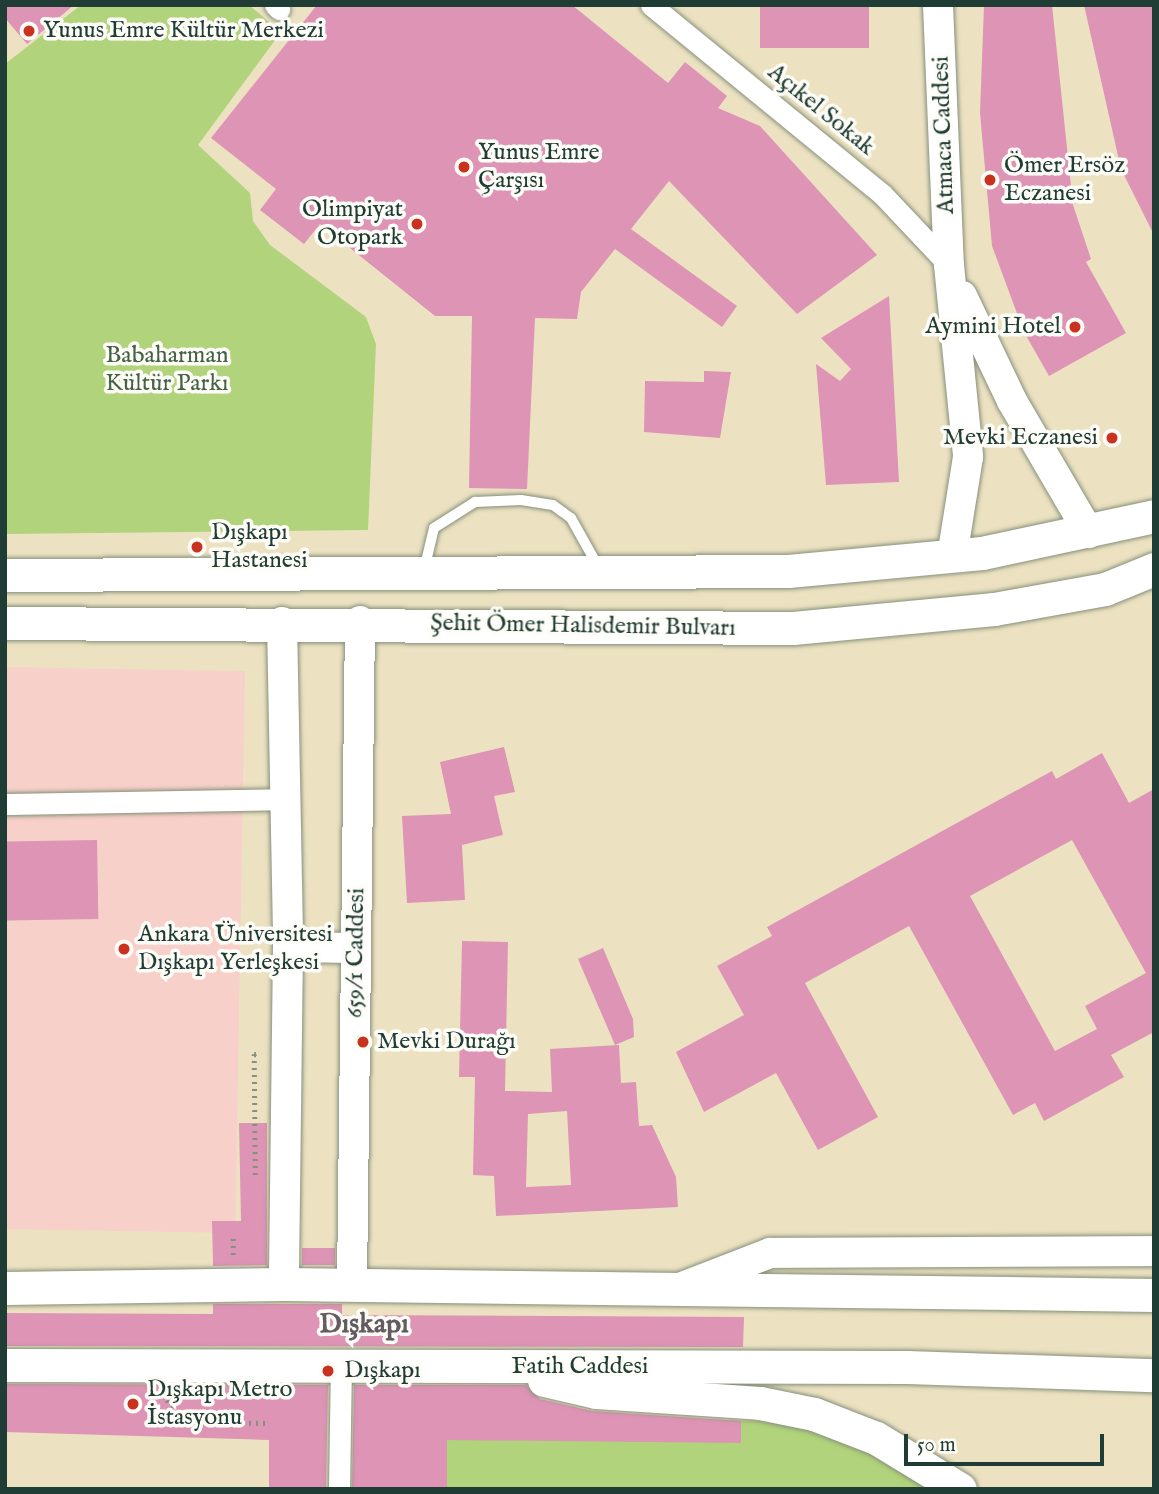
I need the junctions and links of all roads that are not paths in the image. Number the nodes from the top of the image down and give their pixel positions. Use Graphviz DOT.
graph roads {
  1 [pos="651,5"];
  2 [pos="938,5"];
  3 [pos="949,265"];
  4 [pos="1154,516"];
  5 [pos="1088,533"];
  6 [pos="952,557"];
  7 [pos="1154,569"];
  8 [pos="424,570"];
  9 [pos="602,573"];
  10 [pos="5,575"];
  11 [pos="1154,577"];
  12 [pos="1105,589"];
  13 [pos="360,621"];
  14 [pos="282,622"];
  15 [pos="5,623"];
  16 [pos="284,799"];
  17 [pos="5,804"];
  18 [pos="288,947"];
  19 [pos="356,948"];
  20 [pos="1154,1251"];
  21 [pos="284,1284"];
  22 [pos="352,1285"];
  23 [pos="682,1287"];
  24 [pos="5,1288"];
  25 [pos="1154,1295"];
  26 [pos="5,1365"];
  27 [pos="487,1367"];
  28 [pos="341,1368"];
  29 [pos="1154,1375"];
  30 [pos="339,1489"];
  31 [pos="960,1489"];
  1 -- 3 [label="street, Açıkel Sokak"];
  2 -- 3 [label="street, Atmaca Caddesi"];
  3 -- 5 [label="street, Atmaca Caddesi"];
  3 -- 6 [label="street, Atmaca Caddesi"];
  4 -- 5 [label="main road"];
  5 -- 6 [label="main road"];
  6 -- 9 [label="main road"];
  7 -- 12 [label="main road, Şehit Ömer Halisdemir Bulvarı"];
  8 -- 9 [label="main road"];
  8 -- 9 [label="lane"];
  8 -- 10 [label="main road"];
  11 -- 12 [label="main road"];
  12 -- 13 [label="main road, Şehit Ömer Halisdemir Bulvarı"];
  13 -- 14 [label="main road, Şehit Ömer Halisdemir Bulvarı"];
  13 -- 19 [label="street, 659/1 Caddesi"];
  14 -- 15 [label="main road, Şehit Ömer Halisdemir Bulvarı"];
  14 -- 16 [label="street"];
  16 -- 17 [label="street"];
  16 -- 18 [label="street"];
  18 -- 19 [label="street"];
  18 -- 21 [label="street"];
  19 -- 22 [label="street, 659/1 Caddesi"];
  20 -- 23 [label="street"];
  21 -- 22 [label="main road"];
  21 -- 24 [label="main road"];
  22 -- 23 [label="main road"];
  23 -- 25 [label="main road"];
  26 -- 28 [label="main road, Fatih Caddesi"];
  27 -- 28 [label="main road, Fatih Caddesi"];
  27 -- 29 [label="main road, Fatih Caddesi"];
  27 -- 31 [label="main road"];
  28 -- 30 [label="street"];
}
